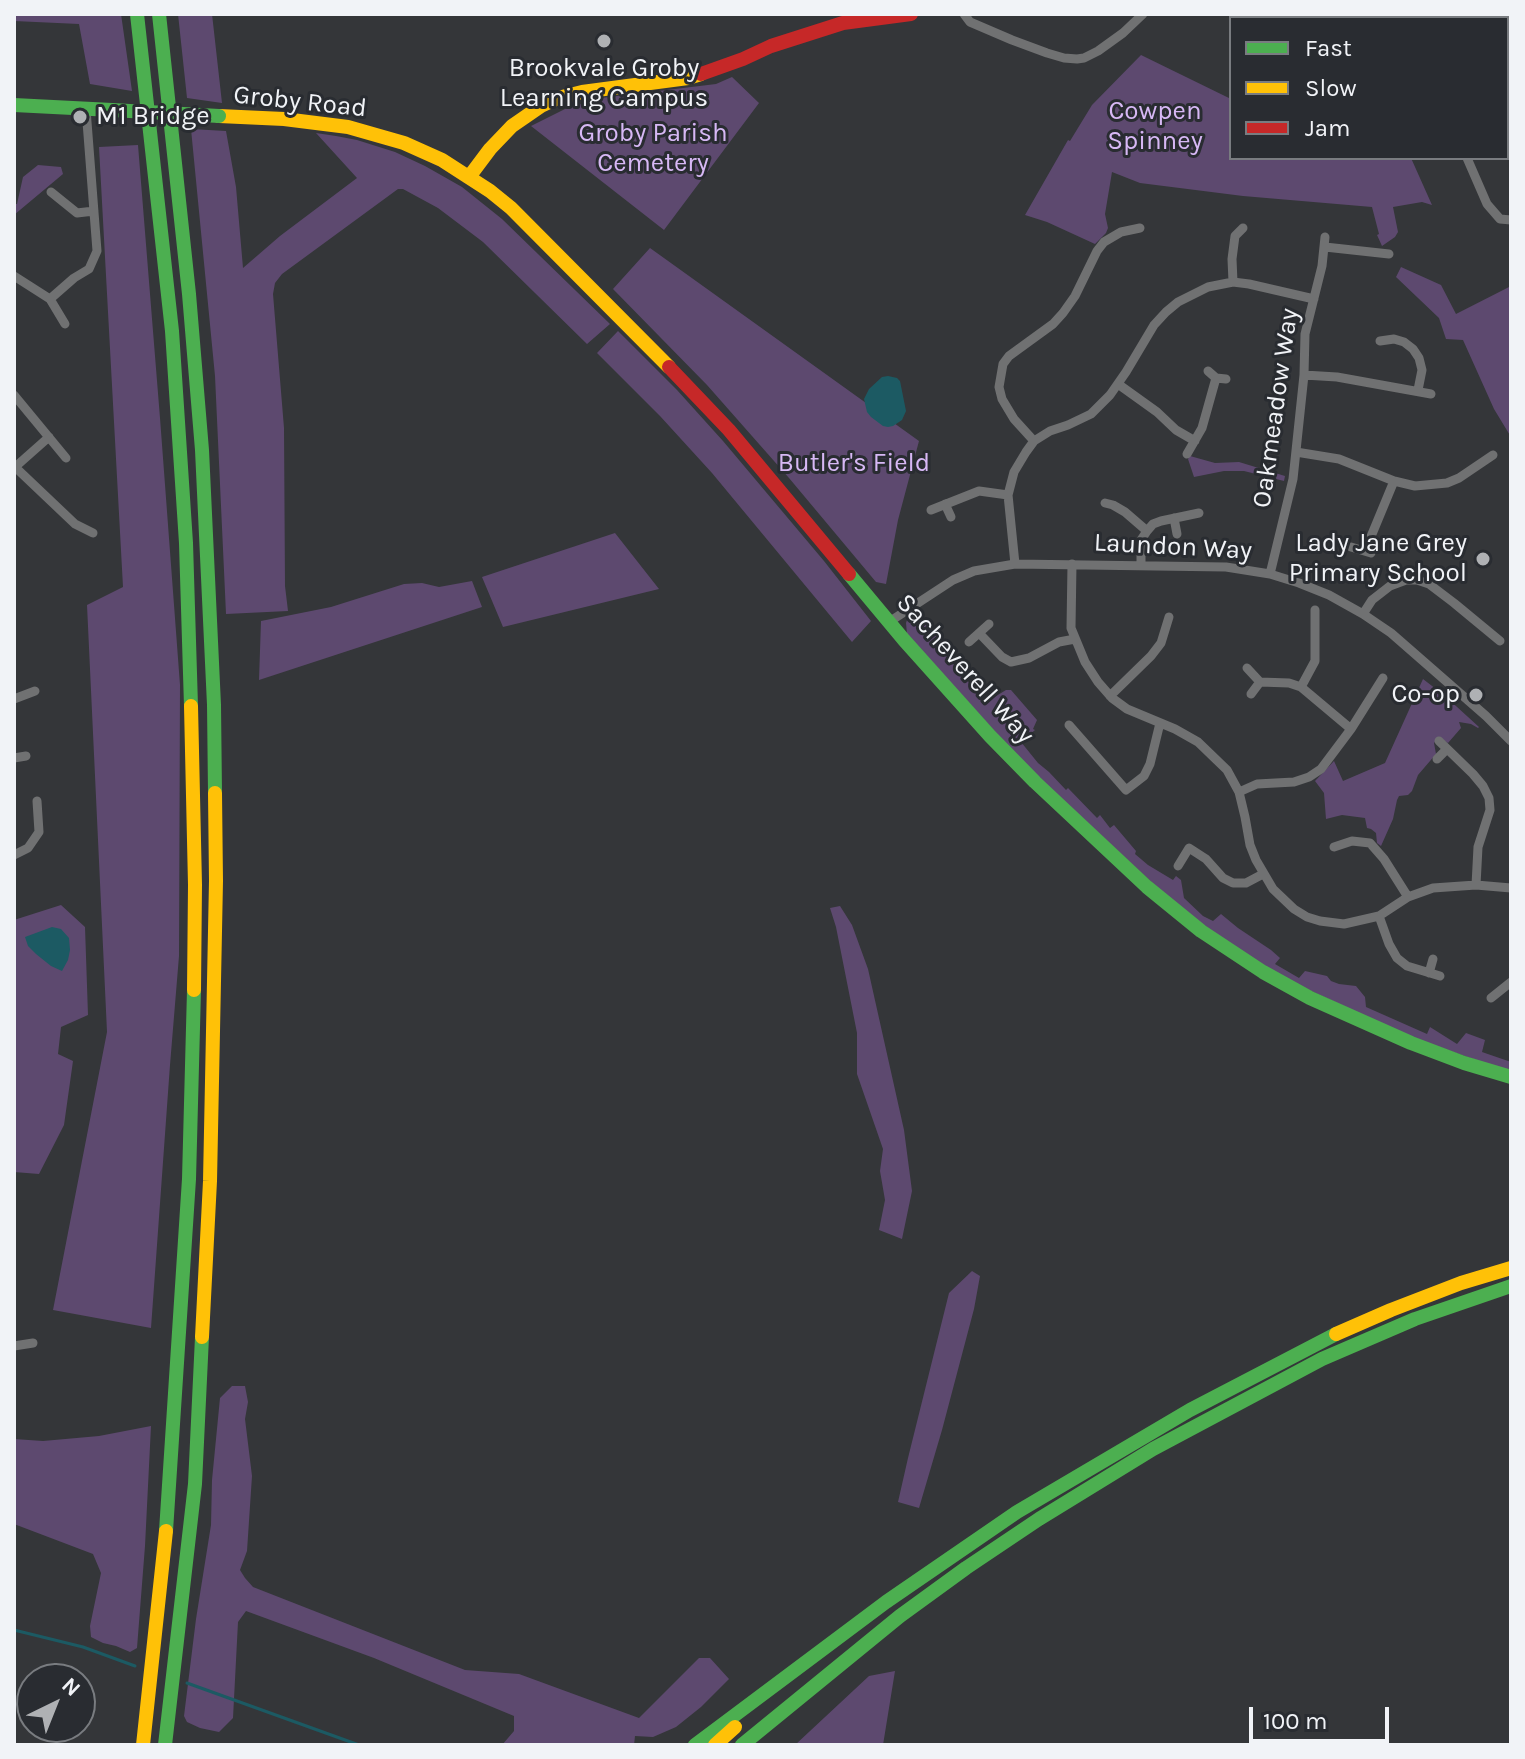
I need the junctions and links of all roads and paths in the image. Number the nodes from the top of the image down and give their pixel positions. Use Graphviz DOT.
graph roads {
  1 [pos="137,14"];
  2 [pos="159,14"];
  3 [pos="911,14"];
  4 [pos="964,14"];
  5 [pos="1143,14"];
  6 [pos="14,105"];
  7 [pos="86,109"];
  8 [pos="1468,160"];
  9 [pos="469,177"];
  10 [pos="51,192"];
  11 [pos="94,211"];
  12 [pos="1115,219"];
  13 [pos="1511,220"];
  14 [pos="1140,228"];
  15 [pos="1243,228"];
  16 [pos="1121,232"];
  17 [pos="1389,254"];
  18 [pos="14,276"];
  19 [pos="1233,282"];
  20 [pos="50,299"];
  21 [pos="1314,299"];
  22 [pos="65,324"];
  23 [pos="1395,325"];
  24 [pos="1394,339"];
  25 [pos="1380,341"];
  26 [pos="1304,375"];
  27 [pos="1217,376"];
  28 [pos="1118,384"];
  29 [pos="1418,390"];
  30 [pos="1431,394"];
  31 [pos="14,395"];
  32 [pos="49,437"];
  33 [pos="1034,441"];
  34 [pos="1195,441"];
  35 [pos="1296,452"];
  36 [pos="1187,454"];
  37 [pos="1493,455"];
  38 [pos="66,458"];
  39 [pos="1484,462"];
  40 [pos="14,467"];
  41 [pos="1491,473"];
  42 [pos="1394,481"];
  43 [pos="1008,495"];
  44 [pos="1105,503"];
  45 [pos="945,504"];
  46 [pos="931,510"];
  47 [pos="1199,513"];
  48 [pos="951,517"];
  49 [pos="1174,518"];
  50 [pos="1147,531"];
  51 [pos="93,533"];
  52 [pos="1177,534"];
  53 [pos="1351,547"];
  54 [pos="1015,564"];
  55 [pos="1072,564"];
  56 [pos="1141,565"];
  57 [pos="1270,574"];
  58 [pos="1315,610"];
  59 [pos="1363,614"];
  60 [pos="1169,617"];
  61 [pos="1302,621"];
  62 [pos="889,622"];
  63 [pos="1315,622"];
  64 [pos="989,624"];
  65 [pos="979,633"];
  66 [pos="1075,639"];
  67 [pos="1500,641"];
  68 [pos="969,642"];
  69 [pos="1247,668"];
  70 [pos="1383,678"];
  71 [pos="1260,682"];
  72 [pos="1301,687"];
  73 [pos="1363,688"];
  74 [pos="35,691"];
  75 [pos="1251,694"];
  76 [pos="1373,694"];
  77 [pos="1110,696"];
  78 [pos="14,699"];
  79 [pos="1160,723"];
  80 [pos="1069,725"];
  81 [pos="1351,729"];
  82 [pos="1439,741"];
  83 [pos="1511,741"];
  84 [pos="1447,749"];
  85 [pos="26,756"];
  86 [pos="14,758"];
  87 [pos="1437,759"];
  88 [pos="1239,792"];
  89 [pos="37,801"];
  90 [pos="1334,847"];
  91 [pos="14,855"];
  92 [pos="1178,866"];
  93 [pos="1263,874"];
  94 [pos="1476,885"];
  95 [pos="1511,888"];
  96 [pos="1408,897"];
  97 [pos="1379,916"];
  98 [pos="1433,959"];
  99 [pos="1429,973"];
  100 [pos="1440,976"];
  101 [pos="1511,982"];
  102 [pos="1491,998"];
  103 [pos="1511,1077"];
  104 [pos="1511,1268"];
  105 [pos="1511,1286"];
  106 [pos="33,1343"];
  107 [pos="14,1346"];
  108 [pos="798,1669"];
  109 [pos="816,1683"];
  110 [pos="143,1745"];
  111 [pos="165,1745"];
  112 [pos="695,1745"];
  113 [pos="715,1745"];
  114 [pos="742,1745"];
  115 [pos="755,1745"];
  1 -- 110 [label="main road"];
  2 -- 111 [label="main road"];
  3 -- 9 [label="main road"];
  4 -- 5 [label="street"];
  6 -- 7 [label="main road, Groby Road"];
  7 -- 9 [label="main road, Groby Road, bridge"];
  7 -- 11 [label="street"];
  8 -- 13 [label="street"];
  9 -- 62 [label="main road, Sacheverell Way"];
  10 -- 11 [label="street"];
  11 -- 20 [label="street"];
  12 -- 16 [label="street"];
  14 -- 16 [label="street"];
  15 -- 19 [label="street"];
  16 -- 33 [label="street"];
  17 -- 21 [label="street, Oakmeadow Way"];
  18 -- 20 [label="street"];
  19 -- 21 [label="street"];
  19 -- 28 [label="street"];
  20 -- 22 [label="street"];
  21 -- 26 [label="street, Oakmeadow Way"];
  23 -- 24 [label="street"];
  24 -- 25 [label="street"];
  24 -- 29 [label="street"];
  26 -- 29 [label="street"];
  26 -- 35 [label="street, Oakmeadow Way"];
  27 -- 34 [label="street"];
  28 -- 33 [label="street"];
  28 -- 34 [label="street"];
  29 -- 30 [label="street"];
  31 -- 32 [label="street"];
  32 -- 38 [label="street"];
  32 -- 40 [label="street"];
  33 -- 43 [label="street"];
  34 -- 36 [label="street"];
  35 -- 42 [label="street"];
  35 -- 57 [label="street, Oakmeadow Way"];
  37 -- 39 [label="street"];
  39 -- 41 [label="street"];
  39 -- 42 [label="street"];
  40 -- 51 [label="street"];
  42 -- 53 [label="street"];
  43 -- 45 [label="street"];
  43 -- 54 [label="street"];
  44 -- 50 [label="street"];
  45 -- 46 [label="street"];
  45 -- 48 [label="street"];
  47 -- 49 [label="street"];
  49 -- 50 [label="street"];
  49 -- 52 [label="street"];
  50 -- 56 [label="street"];
  54 -- 55 [label="street, Laundon Way"];
  54 -- 62 [label="street, Laundon Way"];
  55 -- 56 [label="street, Laundon Way"];
  55 -- 66 [label="street"];
  56 -- 57 [label="street, Laundon Way"];
  57 -- 59 [label="street, Laundon Way"];
  58 -- 63 [label="street"];
  59 -- 67 [label="street"];
  59 -- 83 [label="street, Laundon Way"];
  60 -- 77 [label="street"];
  61 -- 63 [label="street"];
  62 -- 103 [label="main road, Sacheverell Way"];
  63 -- 72 [label="street"];
  64 -- 65 [label="street"];
  65 -- 66 [label="street"];
  65 -- 68 [label="street"];
  66 -- 77 [label="street"];
  69 -- 71 [label="street"];
  70 -- 76 [label="street"];
  71 -- 72 [label="street"];
  71 -- 75 [label="street"];
  72 -- 81 [label="street"];
  73 -- 76 [label="street"];
  74 -- 78 [label="street"];
  76 -- 81 [label="street"];
  77 -- 79 [label="street"];
  79 -- 80 [label="street"];
  79 -- 88 [label="street"];
  81 -- 88 [label="street"];
  82 -- 84 [label="street"];
  84 -- 87 [label="street"];
  84 -- 94 [label="street"];
  85 -- 86 [label="street"];
  88 -- 93 [label="street"];
  89 -- 91 [label="street"];
  90 -- 96 [label="street"];
  92 -- 93 [label="street"];
  93 -- 97 [label="street"];
  94 -- 95 [label="street"];
  94 -- 96 [label="street"];
  96 -- 97 [label="street"];
  97 -- 99 [label="street"];
  98 -- 99 [label="street"];
  99 -- 100 [label="street"];
  101 -- 102 [label="street"];
  104 -- 108 [label="main road"];
  105 -- 109 [label="main road"];
  106 -- 107 [label="street"];
  108 -- 112 [label="main road"];
  108 -- 113 [label="main road"];
  109 -- 114 [label="main road"];
  109 -- 115 [label="main road"];
}
